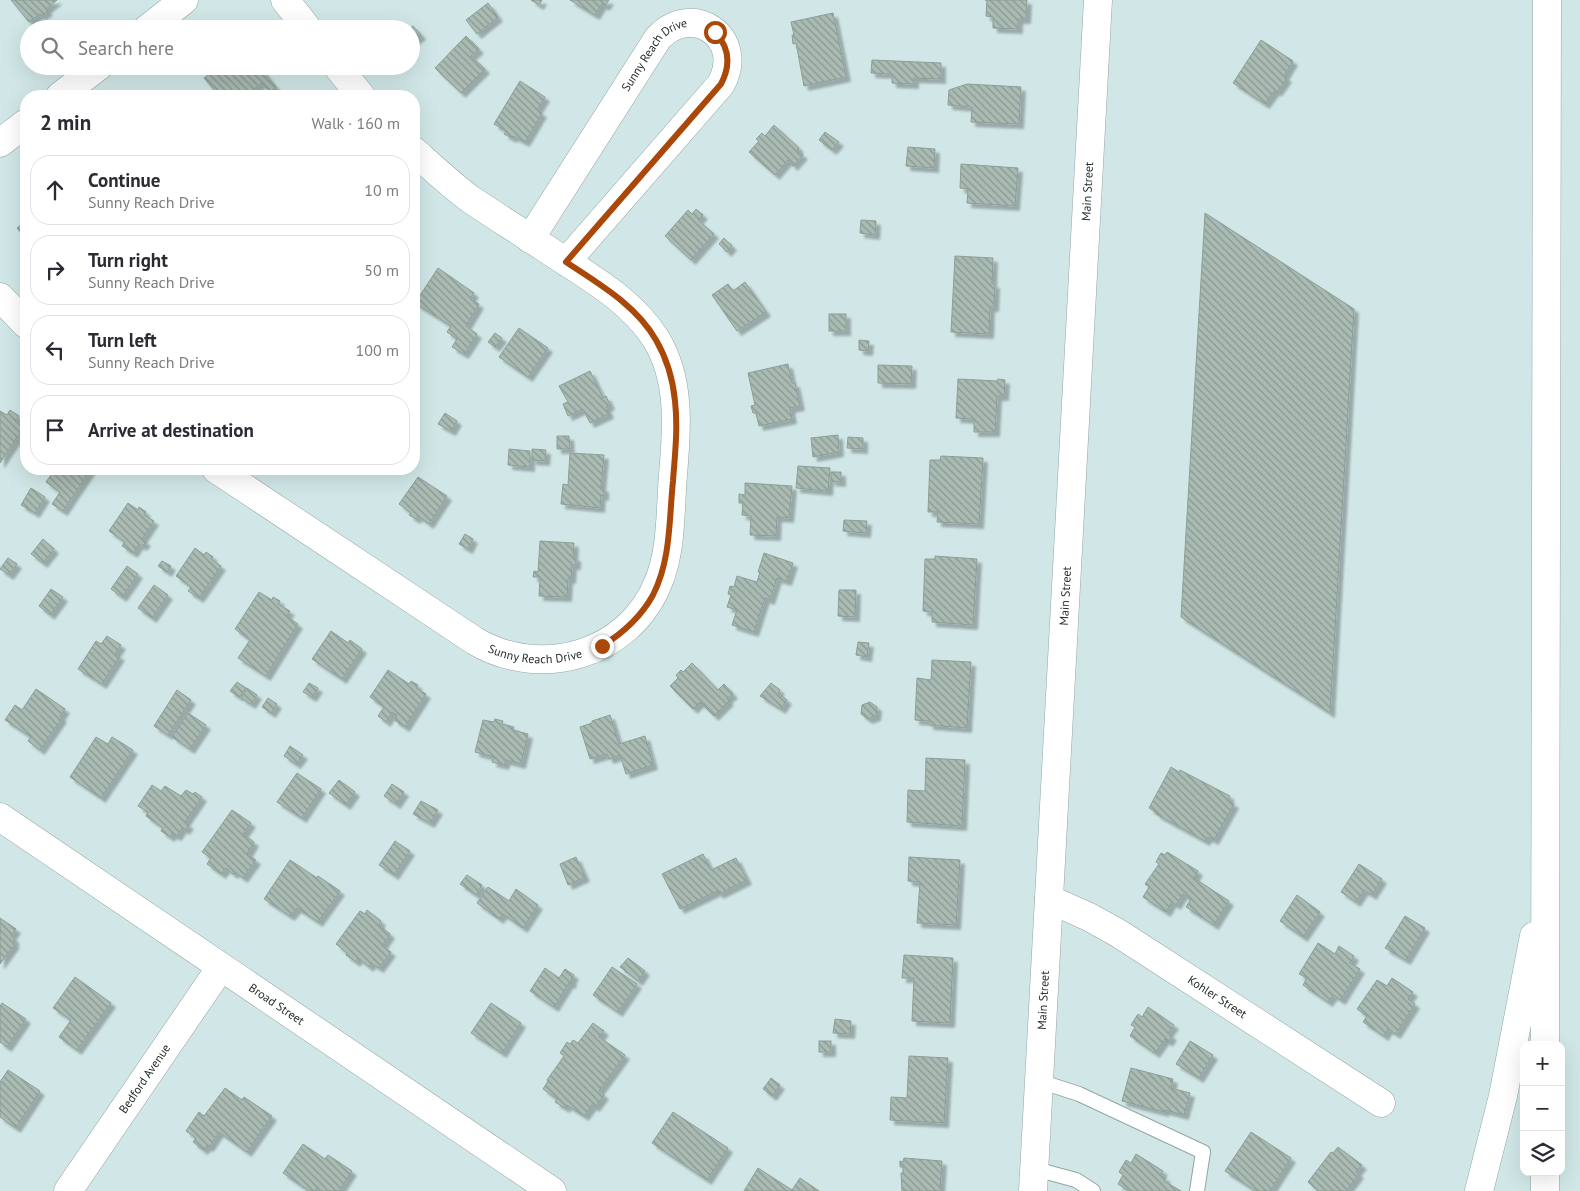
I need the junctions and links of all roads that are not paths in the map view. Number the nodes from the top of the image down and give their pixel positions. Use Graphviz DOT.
graph roads {
  1 [pos="184,0"];
  2 [pos="285,0"];
  3 [pos="1098,0"];
  4 [pos="1547,0"];
  5 [pos="158,20"];
  6 [pos="301,20"];
  7 [pos="87,75"];
  8 [pos="344,75"];
  9 [pos="68,90"];
  10 [pos="356,90"];
  11 [pos="20,128"];
  12 [pos="0,143"];
  13 [pos="420,156"];
  14 [pos="530,239"];
  15 [pos="566,262"];
  16 [pos="0,297"];
  17 [pos="20,318"];
  18 [pos="225,475"];
  19 [pos="0,817"];
  20 [pos="1546,888"];
  21 [pos="1049,899"];
  22 [pos="221,967"];
  23 [pos="1545,1041"];
  24 [pos="1039,1081"];
  25 [pos="1381,1103"];
  26 [pos="1545,1176"];
  27 [pos="1034,1180"];
  28 [pos="68,1191"];
  29 [pos="552,1191"];
  30 [pos="1093,1191"];
  31 [pos="1197,1191"];
  32 [pos="1479,1191"];
  33 [pos="1545,1191"];
  1 -- 5 [label="main road"];
  2 -- 6 [label="main road"];
  3 -- 21 [label="main road, Main Street"];
  4 -- 20 [label="main road"];
  7 -- 9 [label="main road"];
  8 -- 10 [label="main road"];
  11 -- 12 [label="main road"];
  13 -- 14 [label="main road, Sunny Reach Drive"];
  14 -- 15 [label="main road, Sunny Reach Drive"];
  14 -- 15 [label="main road, Sunny Reach Drive"];
  15 -- 18 [label="main road, Sunny Reach Drive"];
  16 -- 17 [label="main road"];
  19 -- 22 [label="main road, Broad Street"];
  20 -- 23 [label="main road"];
  20 -- 32 [label="main road"];
  21 -- 24 [label="main road, Main Street"];
  21 -- 25 [label="main road, Kohler Street"];
  22 -- 28 [label="main road, Bedford Avenue"];
  22 -- 29 [label="main road, Broad Street"];
  24 -- 27 [label="main road, Main Street"];
  24 -- 31 [label="lane"];
  26 -- 33 [label="main road"];
  27 -- 30 [label="lane"];
}
